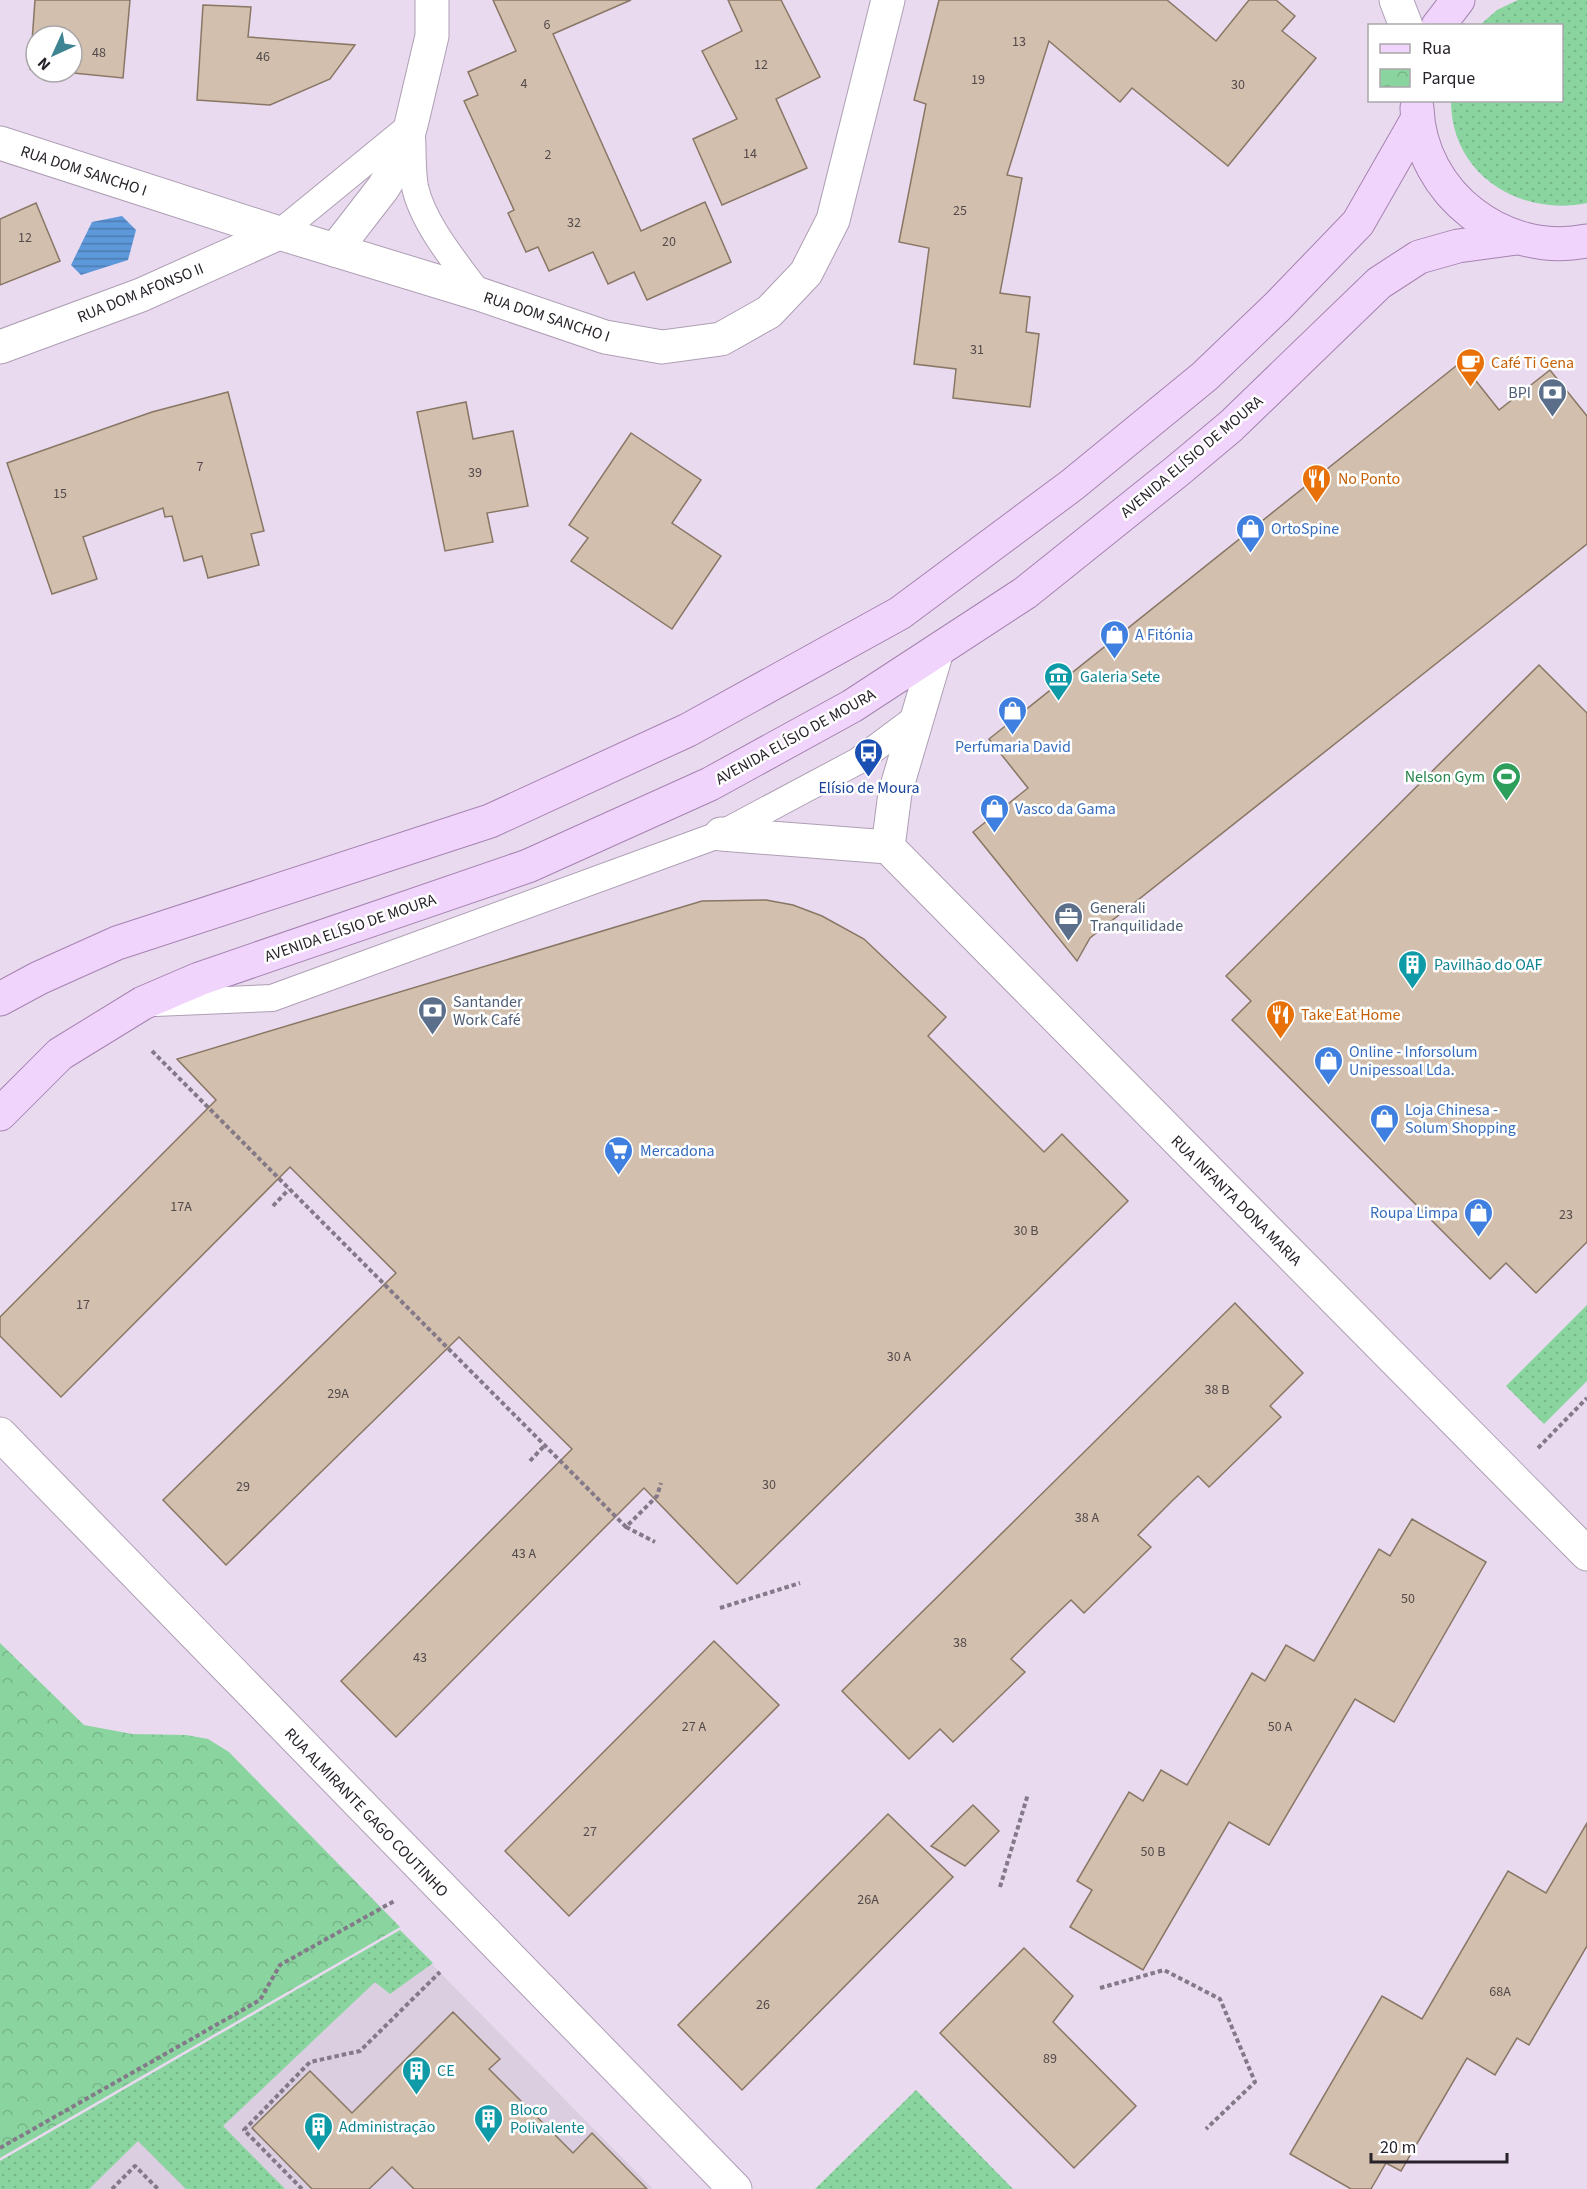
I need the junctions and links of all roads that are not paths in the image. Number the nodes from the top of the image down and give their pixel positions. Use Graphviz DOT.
graph roads {
  1 [pos="432,0"];
  2 [pos="888,0"];
  3 [pos="1396,0"];
  4 [pos="1458,0"];
  5 [pos="1406,24"];
  6 [pos="1440,24"];
  7 [pos="1417,110"];
  8 [pos="411,125"];
  9 [pos="0,143"];
  10 [pos="279,233"];
  11 [pos="1517,238"];
  12 [pos="1587,241"];
  13 [pos="336,250"];
  14 [pos="479,294"];
  15 [pos="0,347"];
  16 [pos="937,651"];
  17 [pos="916,717"];
  18 [pos="721,834"];
  19 [pos="888,846"];
  20 [pos="0,999"];
  21 [pos="143,1003"];
  22 [pos="0,1114"];
  23 [pos="0,1434"];
  24 [pos="1587,1554"];
  25 [pos="735,2189"];
  1 -- 8 [label="street"];
  2 -- 14 [label="street, RUA DOM SANCHO I"];
  3 -- 5 [label="street"];
  4 -- 6 [label="main road"];
  7 -- 11 [label="main road"];
  7 -- 20 [label="main road"];
  8 -- 10 [label="lane"];
  8 -- 13 [label="street"];
  8 -- 14 [label="lane"];
  9 -- 10 [label="street, RUA DOM SANCHO I"];
  10 -- 13 [label="street, RUA DOM SANCHO I"];
  10 -- 15 [label="street, RUA DOM AFONSO II"];
  11 -- 12 [label="main road"];
  11 -- 16 [label="main road, AVENIDA ELÍSIO DE MOURA"];
  13 -- 14 [label="street, RUA DOM SANCHO I"];
  16 -- 17 [label="street"];
  16 -- 21 [label="main road, AVENIDA ELÍSIO DE MOURA"];
  17 -- 18 [label="lane"];
  17 -- 19 [label="street"];
  18 -- 19 [label="street"];
  18 -- 21 [label="lane"];
  19 -- 24 [label="street, RUA INFANTA DONA MARIA"];
  21 -- 22 [label="main road, AVENIDA ELÍSIO DE MOURA"];
  23 -- 25 [label="street, RUA ALMIRANTE GAGO COUTINHO"];
}
